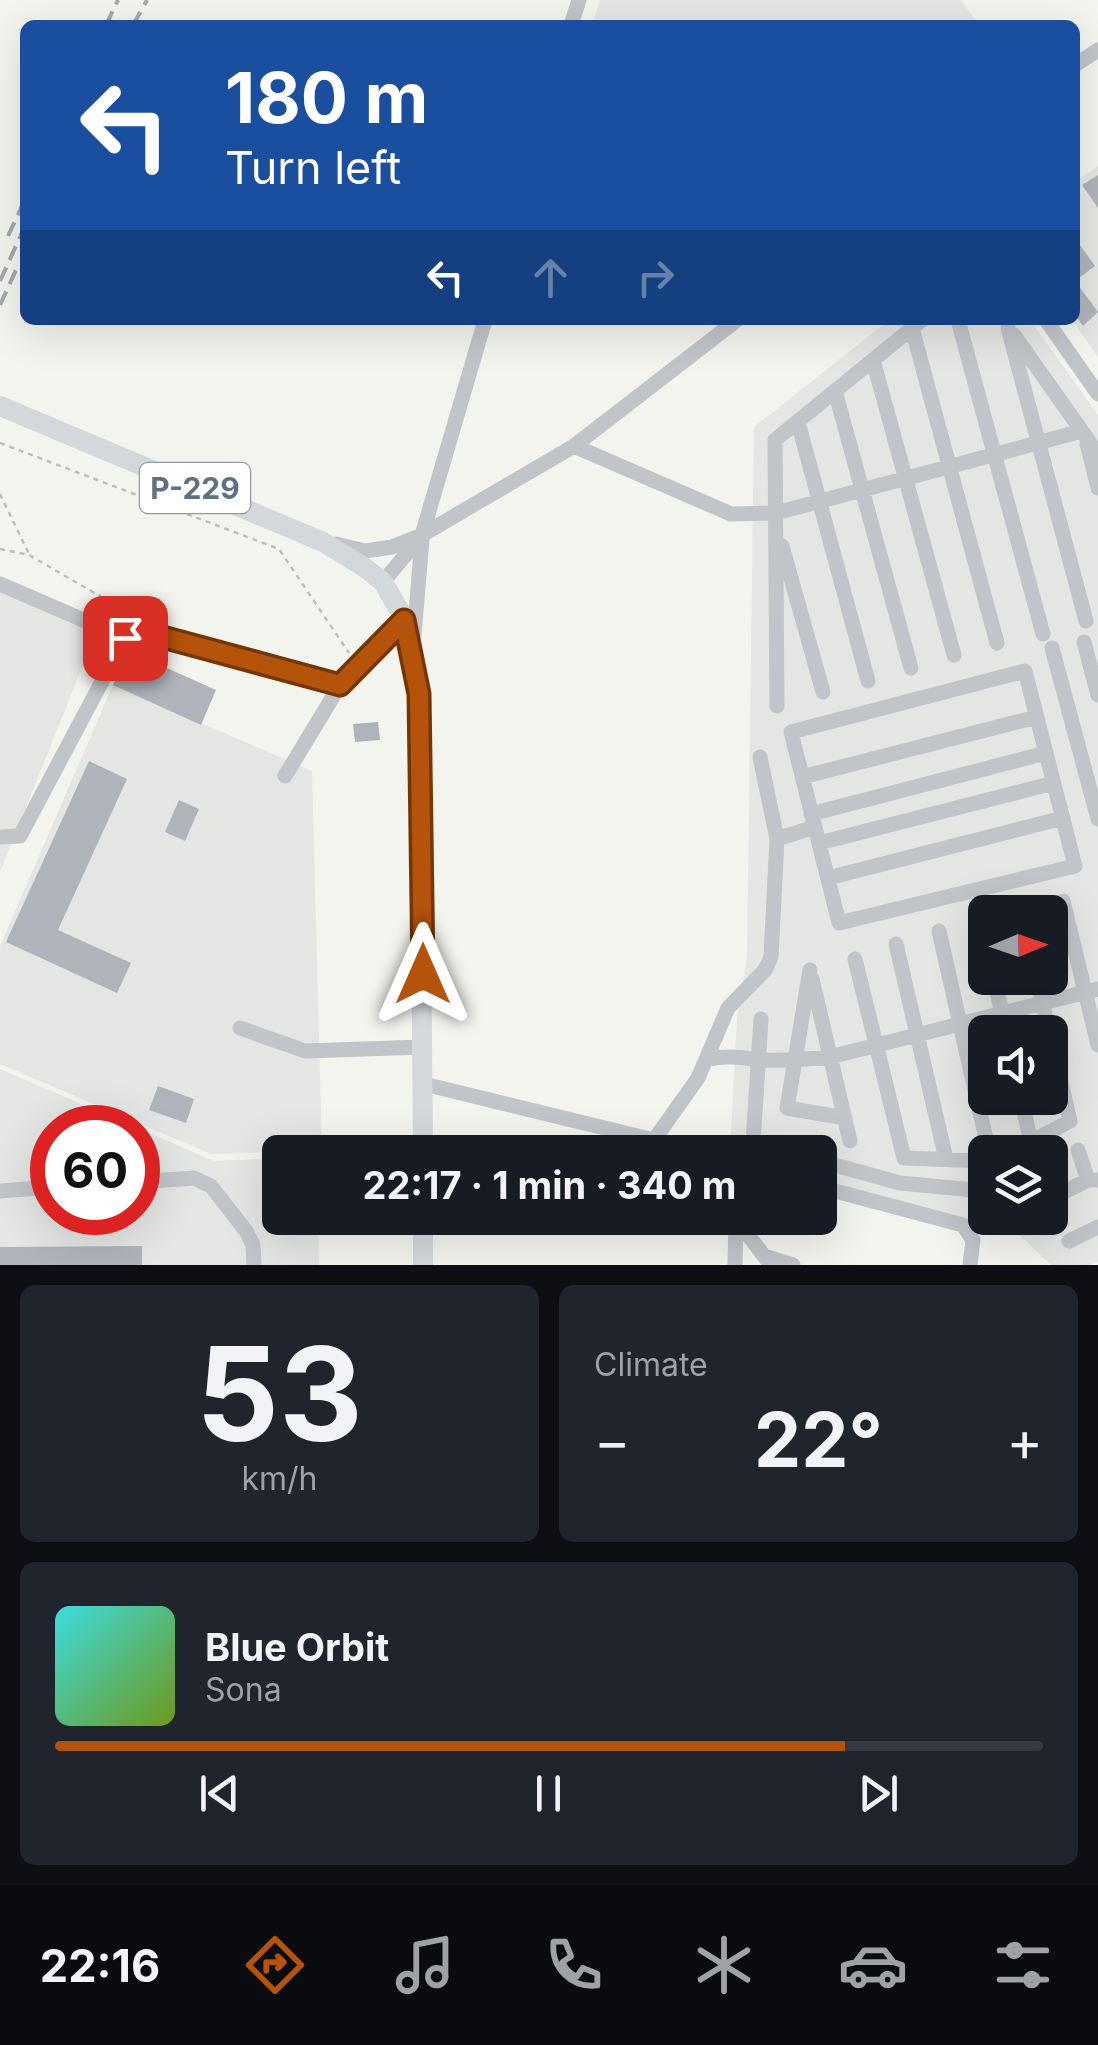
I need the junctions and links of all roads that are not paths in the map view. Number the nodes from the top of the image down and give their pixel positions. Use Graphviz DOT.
graph roads {
  1 [pos="484,325"];
  2 [pos="730,325"];
  3 [pos="916,325"];
  4 [pos="917,325"];
  5 [pos="959,325"];
  6 [pos="1006,325"];
  7 [pos="1007,325"];
  8 [pos="1050,325"];
  9 [pos="873,360"];
  10 [pos="836,391"];
  11 [pos="1098,394"];
  12 [pos="0,406"];
  13 [pos="798,422"];
  14 [pos="1083,432"];
  15 [pos="1039,442"];
  16 [pos="574,446"];
  17 [pos="994,454"];
  18 [pos="1098,454"];
  19 [pos="949,467"];
  20 [pos="906,478"];
  21 [pos="1098,488"];
  22 [pos="862,490"];
  23 [pos="820,502"];
  24 [pos="776,519"];
  25 [pos="422,535"];
  26 [pos="323,542"];
  27 [pos="383,582"];
  28 [pos="0,584"];
  29 [pos="404,620"];
  30 [pos="1086,620"];
  31 [pos="125,638"];
  32 [pos="1084,642"];
  33 [pos="997,643"];
  34 [pos="413,652"];
  35 [pos="954,654"];
  36 [pos="911,668"];
  37 [pos="868,681"];
  38 [pos="340,685"];
  39 [pos="823,692"];
  40 [pos="1098,695"];
  41 [pos="777,706"];
  42 [pos="1037,718"];
  43 [pos="1046,753"];
  44 [pos="760,757"];
  45 [pos="285,776"];
  46 [pos="802,777"];
  47 [pos="1093,784"];
  48 [pos="1055,788"];
  49 [pos="1062,818"];
  50 [pos="1098,819"];
  51 [pos="815,828"];
  52 [pos="0,837"];
  53 [pos="777,839"];
  54 [pos="828,878"];
  55 [pos="1068,916"];
  56 [pos="939,931"];
  57 [pos="896,944"];
  58 [pos="855,959"];
  59 [pos="1092,990"];
  60 [pos="998,995"];
  61 [pos="1040,995"];
  62 [pos="1042,1003"];
  63 [pos="1002,1013"];
  64 [pos="1045,1015"];
  65 [pos="761,1019"];
  66 [pos="960,1024"];
  67 [pos="240,1028"];
  68 [pos="917,1035"];
  69 [pos="876,1045"];
  70 [pos="1098,1045"];
  71 [pos="423,1047"];
  72 [pos="830,1057"];
  73 [pos="708,1059"];
  74 [pos="759,1059"];
  75 [pos="795,1061"];
  76 [pos="424,1084"];
  77 [pos="1068,1112"];
  78 [pos="844,1118"];
  79 [pos="423,1135"];
  80 [pos="633,1135"];
  81 [pos="658,1135"];
  82 [pos="754,1135"];
  83 [pos="986,1135"];
  84 [pos="1044,1135"];
  85 [pos="850,1141"];
  86 [pos="1078,1150"];
  87 [pos="946,1160"];
  88 [pos="968,1161"];
  89 [pos="837,1166"];
  90 [pos="160,1180"];
  91 [pos="1093,1180"];
  92 [pos="30,1189"];
  93 [pos="968,1189"];
  94 [pos="1068,1189"];
  95 [pos="0,1191"];
  96 [pos="837,1192"];
  97 [pos="1098,1227"];
  98 [pos="423,1235"];
  99 [pos="735,1235"];
  100 [pos="748,1235"];
  101 [pos="1069,1241"];
  102 [pos="766,1260"];
  103 [pos="254,1265"];
  104 [pos="423,1265"];
  105 [pos="735,1265"];
  106 [pos="794,1265"];
  107 [pos="970,1265"];
  1 -- 25 [label="street"];
  2 -- 16 [label="street"];
  3 -- 9 [label="street"];
  4 -- 19 [label="street"];
  5 -- 17 [label="street"];
  6 -- 15 [label="street"];
  7 -- 14 [label="street"];
  8 -- 11 [label="street"];
  9 -- 10 [label="street"];
  9 -- 20 [label="street"];
  10 -- 13 [label="street"];
  10 -- 22 [label="street"];
  12 -- 26 [label="main road, Р-229"];
  13 -- 23 [label="street"];
  13 -- 24 [label="street"];
  14 -- 15 [label="street"];
  14 -- 18 [label="street"];
  14 -- 21 [label="street"];
  15 -- 17 [label="street"];
  15 -- 30 [label="street"];
  16 -- 24 [label="street"];
  16 -- 25 [label="street"];
  17 -- 19 [label="street"];
  17 -- 47 [label="street"];
  19 -- 20 [label="street"];
  19 -- 33 [label="street"];
  20 -- 22 [label="street"];
  20 -- 35 [label="street"];
  22 -- 23 [label="street"];
  22 -- 36 [label="street"];
  23 -- 24 [label="street"];
  23 -- 37 [label="street"];
  24 -- 39 [label="street"];
  24 -- 41 [label="street"];
  25 -- 26 [label="street"];
  25 -- 27 [label="street"];
  25 -- 34 [label="street"];
  26 -- 27 [label="main road, Р-229"];
  27 -- 29 [label="main road, Р-229"];
  28 -- 31 [label="street"];
  29 -- 34 [label="main road, Р-229"];
  29 -- 38 [label="street"];
  31 -- 38 [label="street"];
  31 -- 52 [label="street"];
  32 -- 40 [label="street"];
  34 -- 71 [label="main road, Р-229"];
  38 -- 45 [label="street"];
  42 -- 43 [label="street"];
  42 -- 46 [label="street"];
  42 -- 46 [label="street"];
  43 -- 48 [label="street"];
  43 -- 51 [label="street"];
  44 -- 53 [label="street"];
  46 -- 51 [label="street"];
  47 -- 48 [label="street"];
  47 -- 50 [label="street"];
  48 -- 49 [label="street"];
  48 -- 51 [label="street"];
  49 -- 54 [label="street"];
  49 -- 54 [label="street"];
  51 -- 53 [label="street"];
  51 -- 54 [label="street"];
  53 -- 73 [label="street"];
  55 -- 59 [label="street"];
  56 -- 66 [label="street"];
  57 -- 68 [label="street"];
  58 -- 69 [label="street"];
  59 -- 62 [label="street"];
  59 -- 70 [label="street"];
  60 -- 63 [label="street"];
  61 -- 62 [label="street"];
  62 -- 63 [label="street"];
  62 -- 64 [label="street"];
  63 -- 66 [label="street"];
  65 -- 74 [label="street"];
  66 -- 68 [label="street"];
  66 -- 83 [label="street"];
  67 -- 71 [label="street"];
  68 -- 69 [label="street"];
  68 -- 87 [label="street"];
  69 -- 72 [label="street"];
  69 -- 87 [label="street"];
  71 -- 76 [label="main road, Р-229"];
  72 -- 75 [label="street"];
  72 -- 75 [label="street"];
  72 -- 78 [label="street"];
  73 -- 74 [label="street"];
  73 -- 81 [label="street"];
  74 -- 75 [label="street"];
  74 -- 82 [label="street"];
  75 -- 78 [label="street"];
  76 -- 79 [label="main road, Р-229"];
  76 -- 80 [label="street"];
  77 -- 84 [label="street"];
  78 -- 85 [label="street"];
  86 -- 91 [label="street"];
  87 -- 88 [label="street"];
  89 -- 93 [label="street"];
  90 -- 103 [label="street"];
  91 -- 94 [label="street"];
  92 -- 95 [label="street"];
  96 -- 107 [label="street"];
  97 -- 101 [label="street"];
  98 -- 104 [label="main road"];
  99 -- 105 [label="street"];
  100 -- 102 [label="street"];
  102 -- 106 [label="street"];
}
